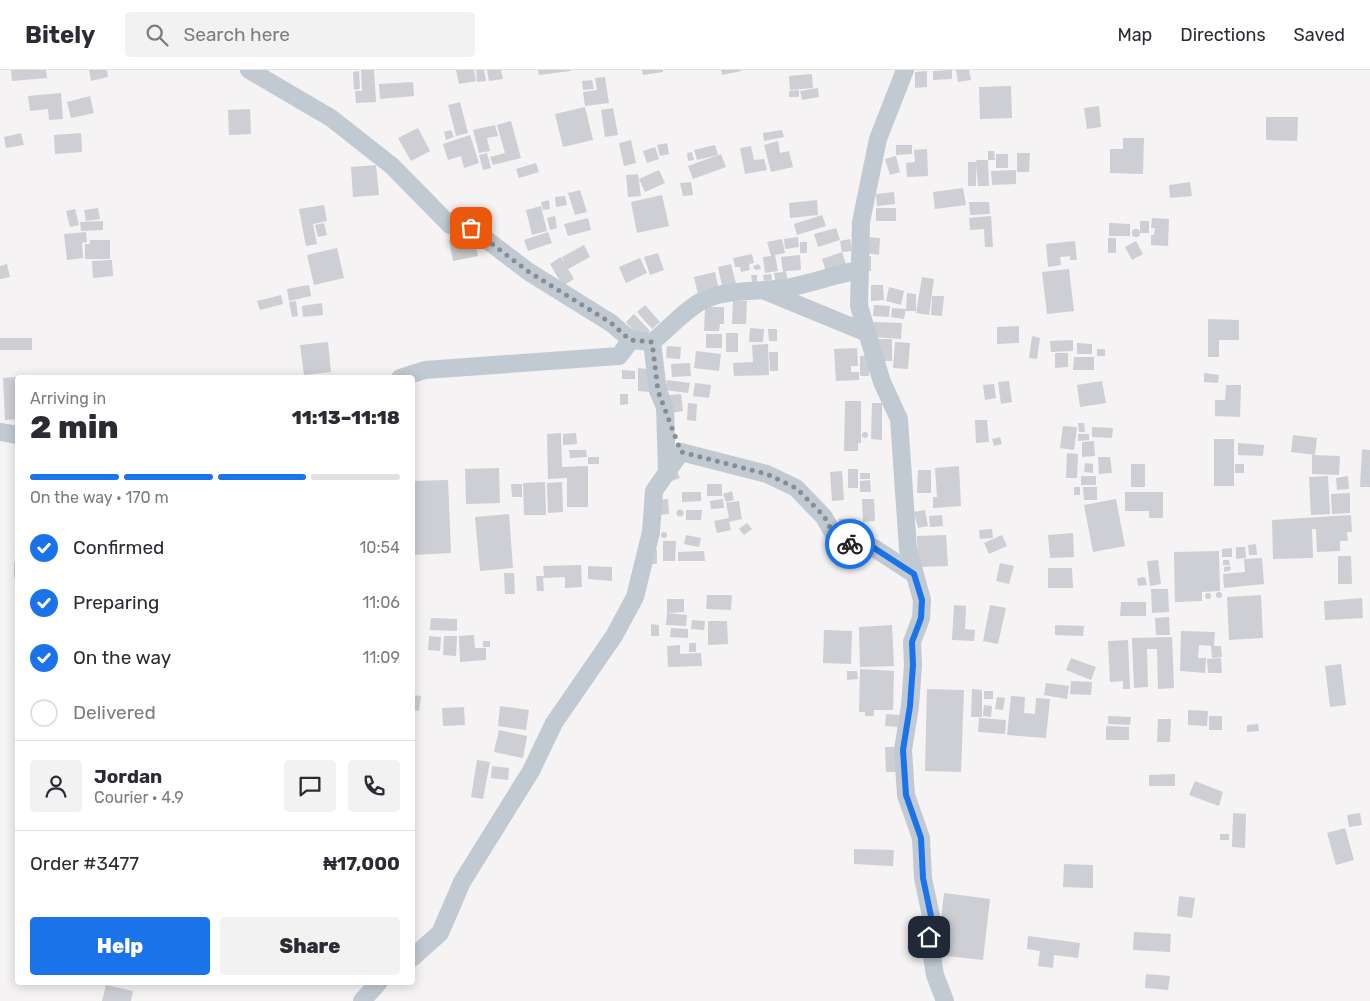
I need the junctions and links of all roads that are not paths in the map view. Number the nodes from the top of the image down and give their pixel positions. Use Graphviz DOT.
graph roads {
  1 [pos="249,70"];
  2 [pos="905,70"];
  3 [pos="860,270"];
  4 [pos="765,291"];
  5 [pos="867,333"];
  6 [pos="630,340"];
  7 [pos="652,342"];
  8 [pos="409,375"];
  9 [pos="665,407"];
  10 [pos="0,432"];
  11 [pos="15,434"];
  12 [pos="681,452"];
  13 [pos="667,470"];
  14 [pos="914,574"];
  15 [pos="415,955"];
  16 [pos="376,985"];
  17 [pos="362,1001"];
  18 [pos="945,1001"];
  1 -- 6 [label="street"];
  2 -- 3 [label="street"];
  3 -- 4 [label="street"];
  3 -- 5 [label="street"];
  4 -- 5 [label="street"];
  4 -- 7 [label="street"];
  5 -- 14 [label="street"];
  6 -- 7 [label="street"];
  6 -- 8 [label="street"];
  7 -- 9 [label="street"];
  9 -- 12 [label="street"];
  9 -- 13 [label="street"];
  10 -- 11 [label="street"];
  12 -- 13 [label="street"];
  12 -- 14 [label="street"];
  13 -- 15 [label="street"];
  14 -- 18 [label="street"];
  16 -- 17 [label="street"];
}
